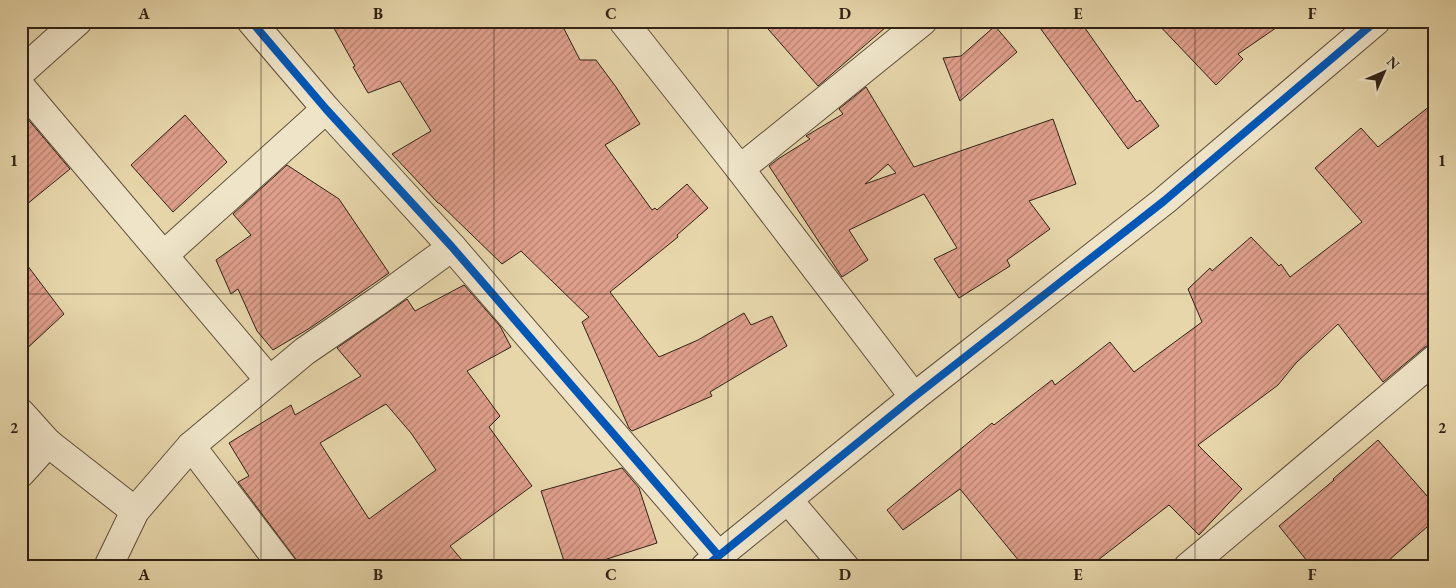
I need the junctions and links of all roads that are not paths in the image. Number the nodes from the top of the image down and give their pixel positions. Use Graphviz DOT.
graph roads {
  1 [pos="78,21"];
  2 [pos="250,21"];
  3 [pos="623,21"];
  4 [pos="923,21"];
  5 [pos="1376,21"];
  6 [pos="21,72"];
  7 [pos="21,87"];
  8 [pos="326,109"];
  9 [pos="740,169"];
  10 [pos="452,248"];
  11 [pos="164,255"];
  12 [pos="1435,359"];
  13 [pos="270,380"];
  14 [pos="914,397"];
  15 [pos="21,413"];
  16 [pos="48,443"];
  17 [pos="191,446"];
  18 [pos="21,473"];
  19 [pos="788,500"];
  20 [pos="135,511"];
  21 [pos="712,561"];
  22 [pos="108,567"];
  23 [pos="283,567"];
  24 [pos="845,567"];
  25 [pos="1188,567"];
  1 -- 6 [label="street"];
  2 -- 8 [label="street"];
  3 -- 9 [label="street"];
  4 -- 9 [label="street"];
  5 -- 14 [label="street"];
  7 -- 11 [label="street"];
  8 -- 10 [label="street"];
  8 -- 11 [label="street"];
  9 -- 14 [label="street"];
  10 -- 13 [label="street"];
  10 -- 21 [label="street"];
  11 -- 13 [label="street"];
  12 -- 25 [label="street"];
  13 -- 17 [label="street"];
  14 -- 19 [label="street"];
  15 -- 16 [label="street"];
  16 -- 18 [label="street"];
  16 -- 20 [label="street"];
  17 -- 20 [label="street"];
  17 -- 23 [label="street"];
  19 -- 21 [label="street"];
  19 -- 24 [label="street"];
  20 -- 22 [label="street"];
}
